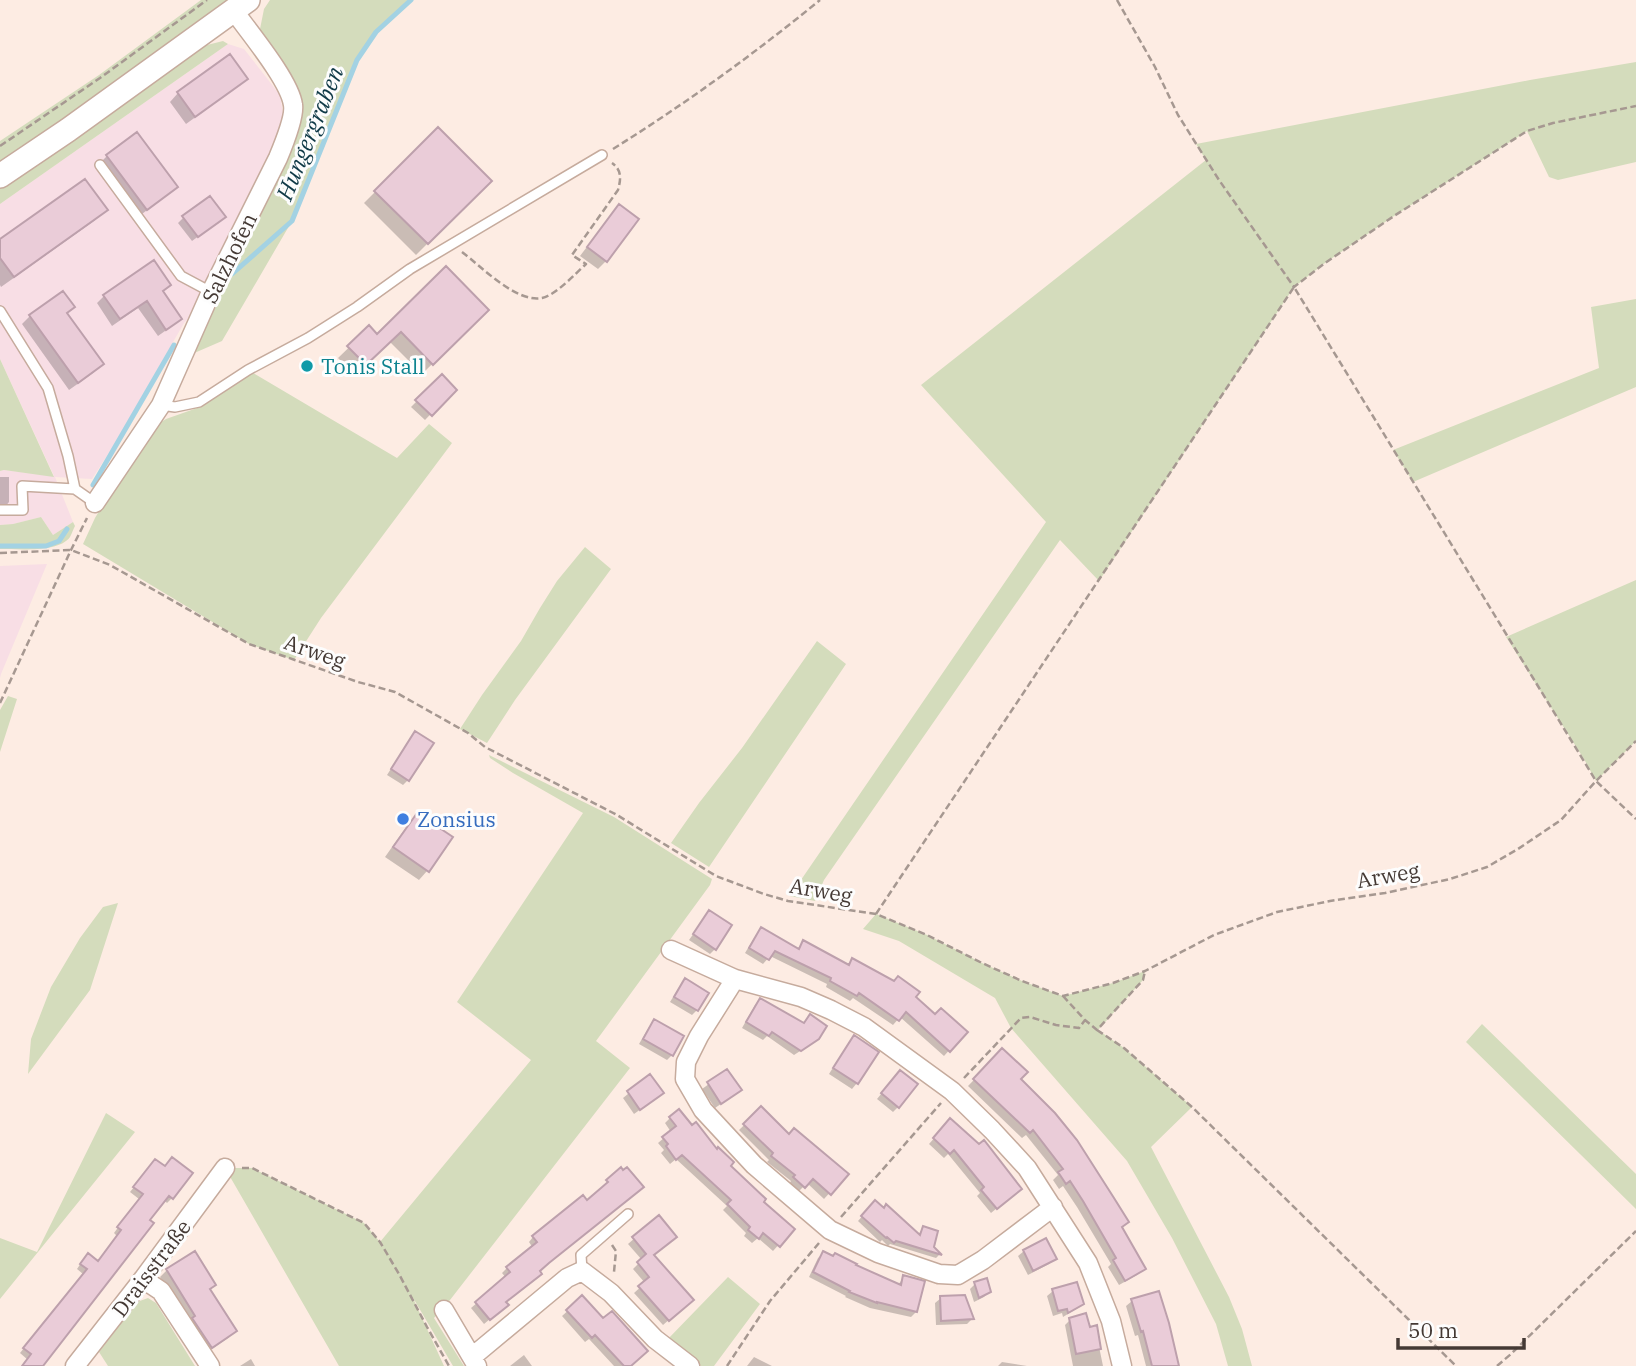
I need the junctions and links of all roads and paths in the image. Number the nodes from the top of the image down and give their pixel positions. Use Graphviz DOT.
graph roads {
  1 [pos="207,0"];
  2 [pos="820,0"];
  3 [pos="1117,0"];
  4 [pos="241,5"];
  5 [pos="1636,106"];
  6 [pos="0,146"];
  7 [pos="603,155"];
  8 [pos="100,165"];
  9 [pos="0,176"];
  10 [pos="453,244"];
  11 [pos="1294,287"];
  12 [pos="211,292"];
  13 [pos="0,311"];
  14 [pos="160,405"];
  15 [pos="75,489"];
  16 [pos="95,503"];
  17 [pos="0,510"];
  18 [pos="71,550"];
  19 [pos="0,553"];
  20 [pos="0,703"];
  21 [pos="1636,741"];
  22 [pos="1596,781"];
  23 [pos="1636,819"];
  24 [pos="876,914"];
  25 [pos="671,950"];
  26 [pos="1145,971"];
  27 [pos="734,979"];
  28 [pos="1063,996"];
  29 [pos="1084,1020"];
  30 [pos="1097,1030"];
  31 [pos="952,1091"];
  32 [pos="225,1168"];
  33 [pos="1054,1207"];
  34 [pos="628,1214"];
  35 [pos="830,1230"];
  36 [pos="1636,1231"];
  37 [pos="604,1234"];
  38 [pos="582,1271"];
  39 [pos="143,1279"];
  40 [pos="611,1293"];
  41 [pos="444,1310"];
  42 [pos="475,1361"];
  43 [pos="75,1366"];
  44 [pos="210,1366"];
  45 [pos="449,1366"];
  46 [pos="690,1366"];
  47 [pos="727,1366"];
  48 [pos="1122,1366"];
  49 [pos="1456,1366"];
  50 [pos="1497,1366"];
  1 -- 6 [label="path"];
  2 -- 7 [label="path"];
  3 -- 11 [label="path"];
  4 -- 9 [label="street"];
  4 -- 12 [label="street, Salzhofen"];
  5 -- 11 [label="path"];
  7 -- 10 [label="lane"];
  7 -- 10 [label="path"];
  8 -- 12 [label="lane"];
  10 -- 14 [label="lane"];
  11 -- 22 [label="path"];
  11 -- 24 [label="path"];
  12 -- 14 [label="street, Salzhofen"];
  13 -- 15 [label="lane"];
  14 -- 16 [label="street, Salzhofen"];
  15 -- 16 [label="lane"];
  15 -- 17 [label="lane"];
  16 -- 18 [label="path"];
  18 -- 19 [label="path, Arweg"];
  18 -- 20 [label="path"];
  18 -- 24 [label="path, Arweg"];
  21 -- 22 [label="path, Arweg"];
  22 -- 23 [label="path"];
  22 -- 26 [label="path, Arweg"];
  24 -- 28 [label="path, Arweg"];
  25 -- 27 [label="street"];
  26 -- 28 [label="path, Arweg"];
  26 -- 30 [label="path"];
  27 -- 31 [label="street"];
  27 -- 35 [label="street"];
  28 -- 29 [label="path"];
  29 -- 30 [label="path"];
  29 -- 31 [label="path"];
  30 -- 49 [label="path"];
  31 -- 33 [label="street"];
  31 -- 35 [label="path"];
  32 -- 39 [label="street, Draisstraße"];
  32 -- 45 [label="path"];
  33 -- 35 [label="street"];
  33 -- 48 [label="street"];
  34 -- 37 [label="lane"];
  35 -- 47 [label="path"];
  36 -- 50 [label="path"];
  37 -- 38 [label="lane"];
  37 -- 40 [label="path"];
  38 -- 40 [label="street"];
  38 -- 42 [label="street"];
  39 -- 43 [label="street, Draisstraße"];
  39 -- 44 [label="street"];
  40 -- 46 [label="street"];
  41 -- 42 [label="street"];
}
